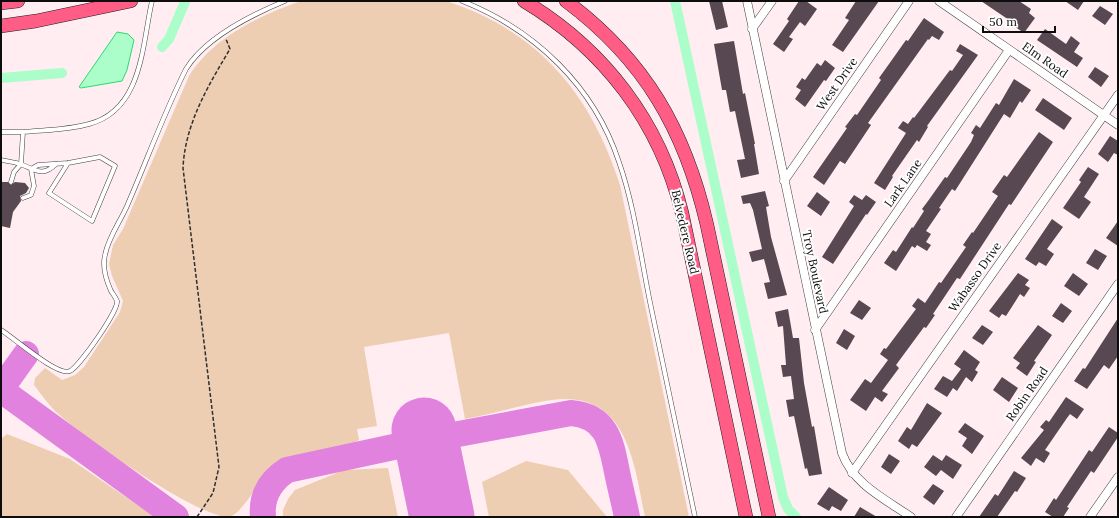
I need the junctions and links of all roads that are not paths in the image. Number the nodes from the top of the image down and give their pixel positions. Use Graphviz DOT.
graph roads {
  1 [pos="18,1"];
  2 [pos="131,1"];
  3 [pos="152,1"];
  4 [pos="284,1"];
  5 [pos="462,1"];
  6 [pos="524,1"];
  7 [pos="566,1"];
  8 [pos="747,1"];
  9 [pos="772,1"];
  10 [pos="909,1"];
  11 [pos="939,1"];
  12 [pos="1,3"];
  13 [pos="1,26"];
  14 [pos="752,29"];
  15 [pos="1010,50"];
  16 [pos="1118,95"];
  17 [pos="1104,115"];
  18 [pos="1118,125"];
  19 [pos="1,132"];
  20 [pos="23,132"];
  21 [pos="1,160"];
  22 [pos="68,163"];
  23 [pos="21,164"];
  24 [pos="56,164"];
  25 [pos="31,169"];
  26 [pos="784,181"];
  27 [pos="11,182"];
  28 [pos="23,198"];
  29 [pos="1118,284"];
  30 [pos="1,330"];
  31 [pos="815,330"];
  32 [pos="733,352"];
  33 [pos="711,356"];
  34 [pos="852,473"];
  35 [pos="1118,477"];
  36 [pos="695,517"];
  37 [pos="746,517"];
  38 [pos="769,517"];
  39 [pos="910,517"];
  40 [pos="956,517"];
  41 [pos="1090,517"];
  1 -- 12 [label="main road"];
  2 -- 13 [label="main road"];
  3 -- 20 [label="lane"];
  4 -- 30 [label="lane"];
  5 -- 36 [label="lane"];
  6 -- 33 [label="main road, Belvedere Road"];
  7 -- 32 [label="main road, Belvedere Road"];
  8 -- 14 [label="street, Troy Boulevard"];
  9 -- 14 [label="street"];
  10 -- 26 [label="street, West Drive"];
  11 -- 15 [label="street, Elm Road"];
  14 -- 26 [label="street, Troy Boulevard"];
  15 -- 17 [label="street, Elm Road"];
  15 -- 31 [label="street, Lark Lane"];
  16 -- 17 [label="street, Wabasso Drive"];
  17 -- 18 [label="street, Elm Road"];
  17 -- 34 [label="street, Wabasso Drive"];
  19 -- 20 [label="lane"];
  20 -- 23 [label="lane"];
  21 -- 23 [label="lane"];
  22 -- 22 [label="lane"];
  22 -- 24 [label="lane"];
  23 -- 25 [label="lane"];
  23 -- 27 [label="lane"];
  24 -- 25 [label="lane"];
  24 -- 25 [label="lane"];
  25 -- 28 [label="lane"];
  26 -- 31 [label="street, Troy Boulevard"];
  29 -- 40 [label="street, Robin Road"];
  31 -- 34 [label="street, Troy Boulevard"];
  32 -- 33 [label="main road"];
  32 -- 38 [label="main road, Belvedere Road"];
  33 -- 37 [label="main road, Belvedere Road"];
  34 -- 39 [label="street, Troy Boulevard"];
  35 -- 41 [label="street"];
}
